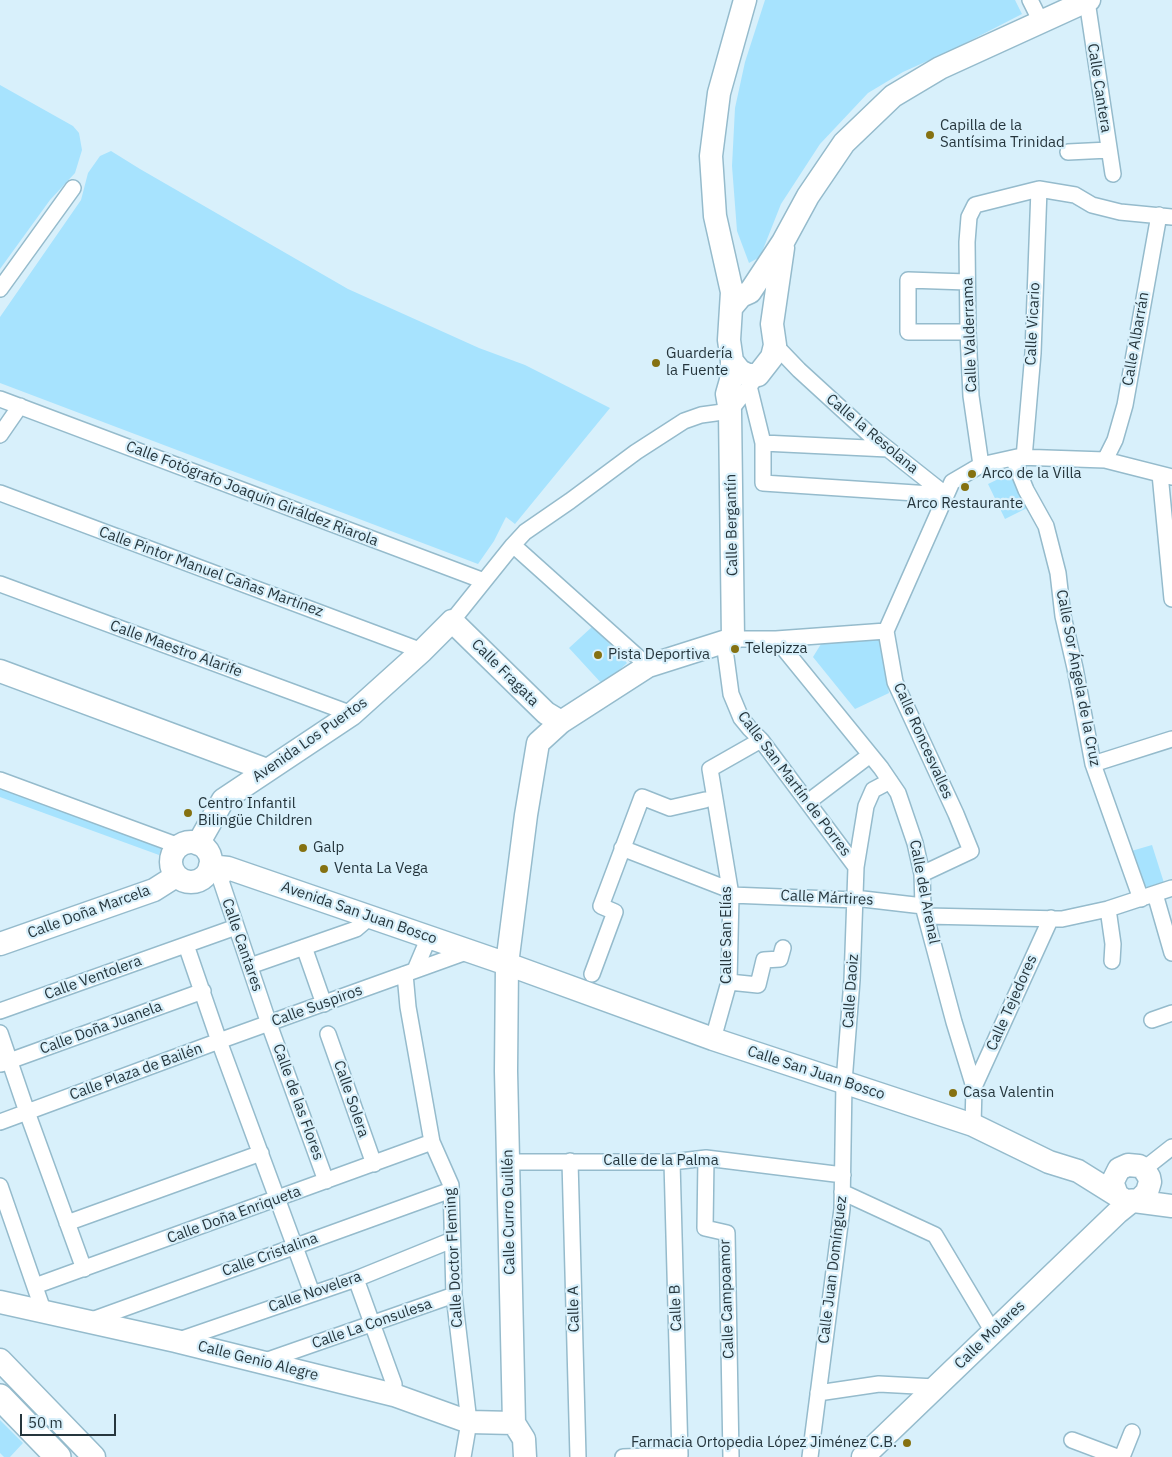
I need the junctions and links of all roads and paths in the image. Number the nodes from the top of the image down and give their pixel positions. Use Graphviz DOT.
graph roads {
  1 [pos="745,0"];
  2 [pos="1030,0"];
  3 [pos="1088,0"];
  4 [pos="1041,22"];
  5 [pos="1109,150"];
  6 [pos="1068,152"];
  7 [pos="1112,174"];
  8 [pos="73,188"];
  9 [pos="1039,190"];
  10 [pos="1166,216"];
  11 [pos="783,242"];
  12 [pos="723,251"];
  13 [pos="967,282"];
  14 [pos="0,289"];
  15 [pos="746,289"];
  16 [pos="968,332"];
  17 [pos="764,359"];
  18 [pos="732,361"];
  19 [pos="0,399"];
  20 [pos="20,406"];
  21 [pos="730,411"];
  22 [pos="0,436"];
  23 [pos="763,443"];
  24 [pos="888,449"];
  25 [pos="1019,458"];
  26 [pos="1106,460"];
  27 [pos="981,465"];
  28 [pos="1166,475"];
  29 [pos="0,493"];
  30 [pos="946,495"];
  31 [pos="512,545"];
  32 [pos="484,581"];
  33 [pos="0,584"];
  34 [pos="1172,599"];
  35 [pos="452,620"];
  36 [pos="886,631"];
  37 [pos="776,639"];
  38 [pos="729,640"];
  39 [pos="422,650"];
  40 [pos="648,666"];
  41 [pos="0,671"];
  42 [pos="352,714"];
  43 [pos="561,722"];
  44 [pos="762,740"];
  45 [pos="1172,740"];
  46 [pos="870,755"];
  47 [pos="1094,764"];
  48 [pos="266,770"];
  49 [pos="0,780"];
  50 [pos="890,781"];
  51 [pos="705,800"];
  52 [pos="808,802"];
  53 [pos="189,845"];
  54 [pos="622,848"];
  55 [pos="219,867"];
  56 [pos="856,867"];
  57 [pos="922,874"];
  58 [pos="176,876"];
  59 [pos="1172,888"];
  60 [pos="730,892"];
  61 [pos="1148,896"];
  62 [pos="856,900"];
  63 [pos="1108,910"];
  64 [pos="925,911"];
  65 [pos="370,917"];
  66 [pos="1051,918"];
  67 [pos="236,927"];
  68 [pos="429,937"];
  69 [pos="0,944"];
  70 [pos="186,945"];
  71 [pos="304,947"];
  72 [pos="783,948"];
  73 [pos="469,952"];
  74 [pos="1172,953"];
  75 [pos="1112,961"];
  76 [pos="507,964"];
  77 [pos="250,966"];
  78 [pos="410,972"];
  79 [pos="592,974"];
  80 [pos="729,982"];
  81 [pos="203,991"];
  82 [pos="324,1004"];
  83 [pos="0,1011"];
  84 [pos="1172,1013"];
  85 [pos="1152,1020"];
  86 [pos="269,1024"];
  87 [pos="0,1033"];
  88 [pos="328,1034"];
  89 [pos="713,1040"];
  90 [pos="219,1041"];
  91 [pos="5,1063"];
  92 [pos="844,1082"];
  93 [pos="974,1087"];
  94 [pos="26,1112"];
  95 [pos="0,1122"];
  96 [pos="973,1125"];
  97 [pos="432,1142"];
  98 [pos="1172,1147"];
  99 [pos="261,1153"];
  100 [pos="706,1158"];
  101 [pos="570,1161"];
  102 [pos="508,1162"];
  103 [pos="672,1162"];
  104 [pos="374,1164"];
  105 [pos="1119,1169"];
  106 [pos="1078,1171"];
  107 [pos="843,1175"];
  108 [pos="1147,1176"];
  109 [pos="326,1181"];
  110 [pos="0,1186"];
  111 [pos="451,1190"];
  112 [pos="842,1192"];
  113 [pos="276,1199"];
  114 [pos="1124,1202"];
  115 [pos="1172,1205"];
  116 [pos="67,1223"];
  117 [pos="452,1240"];
  118 [pos="295,1246"];
  119 [pos="84,1269"];
  120 [pos="356,1278"];
  121 [pos="35,1286"];
  122 [pos="312,1293"];
  123 [pos="454,1295"];
  124 [pos="0,1302"];
  125 [pos="43,1310"];
  126 [pos="89,1321"];
  127 [pos="373,1324"];
  128 [pos="993,1332"];
  129 [pos="176,1341"];
  130 [pos="0,1360"];
  131 [pos="262,1362"];
  132 [pos="935,1388"];
  133 [pos="818,1392"];
  134 [pos="394,1395"];
  135 [pos="0,1397"];
  136 [pos="469,1422"];
  137 [pos="514,1423"];
  138 [pos="1132,1432"];
  139 [pos="1072,1440"];
  140 [pos="58,1457"];
  141 [pos="94,1457"];
  142 [pos="463,1457"];
  143 [pos="525,1457"];
  144 [pos="578,1457"];
  145 [pos="623,1457"];
  146 [pos="731,1457"];
  147 [pos="810,1457"];
  148 [pos="863,1457"];
  149 [pos="1117,1457"];
  150 [pos="1122,1457"];
  1 -- 12 [label="street, Calle Bergantín"];
  2 -- 4 [label="street"];
  3 -- 4 [label="street"];
  3 -- 5 [label="street, Calle Cantera"];
  4 -- 11 [label="street"];
  5 -- 6 [label="street"];
  5 -- 7 [label="street, Calle Cantera"];
  8 -- 14 [label="street"];
  9 -- 10 [label="street"];
  9 -- 13 [label="street, Calle Valderrama"];
  9 -- 25 [label="street, Calle Vicario"];
  10 -- 26 [label="street, Calle Albarrán"];
  11 -- 15 [label="street"];
  11 -- 17 [label="street"];
  12 -- 15 [label="street"];
  12 -- 15 [label="street, Calle Bergantín"];
  13 -- 16 [label="street, Calle Valderrama"];
  13 -- 16 [label="street"];
  15 -- 17 [label="street"];
  15 -- 18 [label="street, Calle Bergantín"];
  16 -- 27 [label="street, Calle Valderrama"];
  17 -- 18 [label="street"];
  17 -- 21 [label="street"];
  17 -- 23 [label="street"];
  17 -- 24 [label="street, Calle la Resolana"];
  18 -- 21 [label="street, Calle Bergantín"];
  19 -- 20 [label="street, Calle Fotógrafo Joaquín Giráldez Riarola"];
  20 -- 22 [label="street"];
  20 -- 32 [label="street, Calle Fotógrafo Joaquín Giráldez Riarola"];
  21 -- 31 [label="street"];
  21 -- 38 [label="street, Calle Bergantín"];
  23 -- 24 [label="street"];
  23 -- 30 [label="street"];
  24 -- 30 [label="street, Calle la Resolana"];
  25 -- 26 [label="street"];
  25 -- 27 [label="street"];
  25 -- 47 [label="street, Calle Sor Ángela de la Cruz"];
  26 -- 28 [label="street"];
  27 -- 30 [label="street"];
  28 -- 34 [label="street"];
  29 -- 39 [label="street, Calle Pintor Manuel Cañas Martínez"];
  30 -- 36 [label="street"];
  31 -- 32 [label="street"];
  31 -- 40 [label="street"];
  32 -- 35 [label="street"];
  33 -- 42 [label="street, Calle Maestro Alarife"];
  35 -- 39 [label="street, Avenida Los Puertos"];
  35 -- 43 [label="street, Calle Fragata"];
  36 -- 37 [label="street"];
  36 -- 57 [label="street, Calle Roncesvalles"];
  37 -- 38 [label="street"];
  37 -- 46 [label="street, Calle del Arenal"];
  38 -- 40 [label="street, Calle Curro Guillén"];
  38 -- 44 [label="street, Calle San Martín de Porres"];
  39 -- 42 [label="street, Avenida Los Puertos"];
  40 -- 43 [label="street, Calle Curro Guillén"];
  41 -- 48 [label="street"];
  42 -- 48 [label="street, Avenida Los Puertos"];
  43 -- 76 [label="street, Calle Curro Guillén"];
  44 -- 52 [label="street, Calle San Martín de Porres"];
  44 -- 60 [label="street, Calle San Elías"];
  45 -- 47 [label="street"];
  46 -- 50 [label="street, Calle del Arenal"];
  46 -- 52 [label="street"];
  47 -- 61 [label="street, Calle Sor Ángela de la Cruz"];
  48 -- 53 [label="street, Avenida Los Puertos"];
  49 -- 53 [label="street"];
  50 -- 56 [label="street, Calle Daoiz"];
  50 -- 57 [label="street, Calle del Arenal"];
  51 -- 54 [label="street"];
  52 -- 56 [label="street, Calle San Martín de Porres"];
  53 -- 55 [label="street"];
  53 -- 58 [label="street"];
  54 -- 60 [label="street"];
  54 -- 79 [label="street"];
  55 -- 58 [label="street"];
  55 -- 65 [label="street, Avenida San Juan Bosco"];
  55 -- 67 [label="street, Calle Cantares"];
  56 -- 62 [label="street, Calle Daoiz"];
  57 -- 64 [label="street, Calle del Arenal"];
  58 -- 69 [label="street, Calle Doña Marcela"];
  59 -- 61 [label="street, Calle Mártires"];
  60 -- 62 [label="street, Calle Mártires"];
  60 -- 80 [label="street, Calle San Elías"];
  61 -- 63 [label="street, Calle Mártires"];
  61 -- 74 [label="street, Calle Sor Ángela de la Cruz"];
  62 -- 64 [label="street, Calle Mártires"];
  62 -- 92 [label="street, Calle Daoiz"];
  63 -- 66 [label="street, Calle Mártires"];
  63 -- 75 [label="street"];
  64 -- 66 [label="street, Calle Mártires"];
  64 -- 93 [label="street, Calle del Arenal"];
  65 -- 68 [label="street, Avenida San Juan Bosco"];
  65 -- 71 [label="street"];
  66 -- 93 [label="street, Calle Tejedores"];
  67 -- 70 [label="street, Calle Ventolera"];
  67 -- 77 [label="street, Calle Cantares"];
  68 -- 73 [label="street, Avenida San Juan Bosco"];
  68 -- 78 [label="street"];
  70 -- 81 [label="street"];
  70 -- 83 [label="street, Calle Ventolera"];
  71 -- 77 [label="street"];
  71 -- 82 [label="street"];
  72 -- 80 [label="street"];
  73 -- 76 [label="street, Avenida San Juan Bosco"];
  73 -- 78 [label="street, Calle Suspiros"];
  76 -- 89 [label="street, Calle San Juan Bosco"];
  76 -- 102 [label="street, Calle Curro Guillén"];
  77 -- 86 [label="street, Calle Cantares"];
  78 -- 82 [label="street, Calle Suspiros"];
  78 -- 97 [label="street, Calle Doctor Fleming"];
  80 -- 89 [label="street, Calle San Elías"];
  81 -- 90 [label="street"];
  81 -- 91 [label="street, Calle Doña Juanela"];
  82 -- 86 [label="street, Calle Suspiros"];
  84 -- 85 [label="street"];
  86 -- 90 [label="street, Calle Suspiros"];
  86 -- 109 [label="street, Calle de las Flores"];
  87 -- 91 [label="street"];
  88 -- 104 [label="street, Calle Solera"];
  89 -- 92 [label="street, Calle San Juan Bosco"];
  90 -- 94 [label="street, Calle Plaza de Bailén"];
  90 -- 99 [label="street, Calle Plaza de Bailén"];
  91 -- 94 [label="street"];
  92 -- 96 [label="street, Calle San Juan Bosco"];
  92 -- 107 [label="street, Calle Juan Domínguez"];
  93 -- 96 [label="street, Calle del Arenal"];
  94 -- 95 [label="street, Calle Plaza de Bailén"];
  94 -- 116 [label="street"];
  96 -- 106 [label="street, Calle San Juan Bosco"];
  97 -- 104 [label="street, Calle Doña Enriqueta"];
  97 -- 111 [label="street, Calle Doctor Fleming"];
  98 -- 108 [label="street"];
  99 -- 113 [label="street, Calle Plaza de Bailén"];
  99 -- 116 [label="street"];
  100 -- 103 [label="street, Calle de la Palma"];
  100 -- 107 [label="street, Calle de la Palma"];
  100 -- 146 [label="street, Calle Campoamor"];
  101 -- 102 [label="street, Calle de la Palma"];
  101 -- 103 [label="street, Calle de la Palma"];
  101 -- 144 [label="street, Calle A"];
  102 -- 137 [label="street, Calle Curro Guillén"];
  103 -- 145 [label="street, Calle B"];
  104 -- 109 [label="street, Calle Doña Enriqueta"];
  105 -- 106 [label="street"];
  105 -- 108 [label="street"];
  105 -- 114 [label="street"];
  106 -- 114 [label="street, Calle San Juan Bosco"];
  107 -- 112 [label="street, Calle Juan Domínguez"];
  108 -- 114 [label="street"];
  108 -- 115 [label="street, Calle San Juan Bosco"];
  109 -- 113 [label="street, Calle Doña Enriqueta"];
  110 -- 121 [label="street"];
  111 -- 117 [label="street, Calle Doctor Fleming"];
  111 -- 118 [label="street, Calle Cristalina"];
  112 -- 128 [label="street"];
  112 -- 133 [label="street, Calle Juan Domínguez"];
  113 -- 118 [label="street, Calle Plaza de Bailén"];
  113 -- 119 [label="street, Calle Doña Enriqueta"];
  114 -- 115 [label="street, Calle San Juan Bosco"];
  114 -- 128 [label="street, Calle Molares"];
  116 -- 119 [label="street"];
  117 -- 120 [label="street, Calle Novelera"];
  117 -- 123 [label="street, Calle Doctor Fleming"];
  118 -- 122 [label="street, Calle Plaza de Bailén"];
  118 -- 126 [label="street, Calle Cristalina"];
  119 -- 121 [label="street, Calle Doña Enriqueta"];
  120 -- 122 [label="street, Calle Novelera"];
  120 -- 127 [label="street"];
  121 -- 125 [label="street"];
  122 -- 129 [label="street, Calle Novelera"];
  123 -- 127 [label="street, Calle La Consulesa"];
  123 -- 136 [label="street, Calle Doctor Fleming"];
  124 -- 125 [label="street, Calle Genio Alegre"];
  125 -- 126 [label="street, Calle Genio Alegre"];
  126 -- 129 [label="street, Calle Genio Alegre"];
  127 -- 131 [label="street, Calle La Consulesa"];
  127 -- 134 [label="street"];
  128 -- 132 [label="street, Calle Molares"];
  129 -- 131 [label="street, Calle Genio Alegre"];
  130 -- 141 [label="street"];
  131 -- 134 [label="street, Calle Genio Alegre"];
  132 -- 133 [label="street"];
  132 -- 148 [label="street, Calle Molares"];
  133 -- 147 [label="street, Calle Juan Domínguez"];
  134 -- 136 [label="street, Calle Genio Alegre"];
  135 -- 140 [label="main road"];
  136 -- 137 [label="street, Calle Genio Alegre"];
  136 -- 142 [label="street, Calle Doctor Fleming"];
  137 -- 143 [label="street, Calle Curro Guillén"];
  138 -- 150 [label="street"];
  139 -- 149 [label="street"];
}
